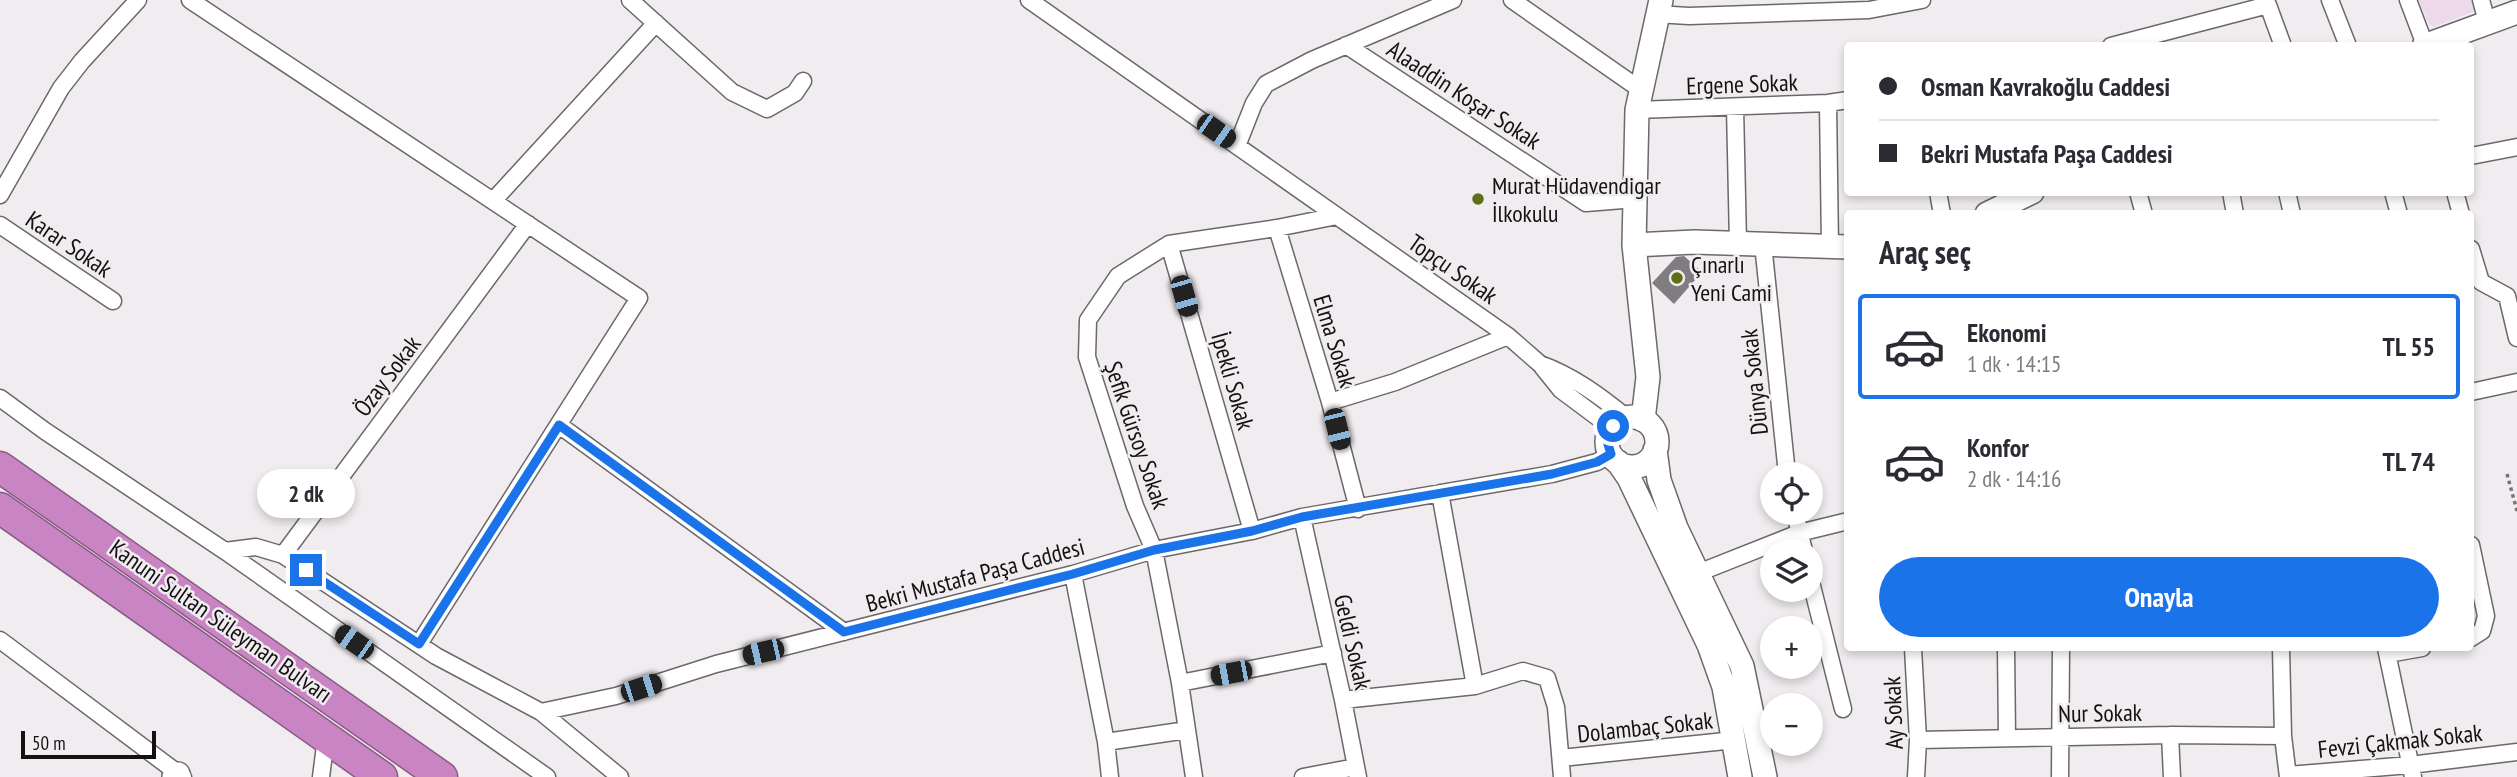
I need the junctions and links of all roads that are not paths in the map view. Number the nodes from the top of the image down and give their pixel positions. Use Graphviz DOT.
graph roads {
  1 [pos="138,0"];
  2 [pos="190,0"];
  3 [pos="630,0"];
  4 [pos="1029,0"];
  5 [pos="1453,0"];
  6 [pos="1511,0"];
  7 [pos="1922,0"];
  8 [pos="2330,0"];
  9 [pos="2408,0"];
  10 [pos="1821,6"];
  11 [pos="1659,7"];
  12 [pos="2484,11"];
  13 [pos="2517,12"];
  14 [pos="656,23"];
  15 [pos="2131,42"];
  16 [pos="2281,42"];
  17 [pos="2346,42"];
  18 [pos="2424,42"];
  19 [pos="2430,42"];
  20 [pos="1346,45"];
  21 [pos="803,81"];
  22 [pos="1639,100"];
  23 [pos="1844,101"];
  24 [pos="1828,103"];
  25 [pos="1735,107"];
  26 [pos="1237,146"];
  27 [pos="2517,147"];
  28 [pos="2474,155"];
  29 [pos="0,195"];
  30 [pos="2024,196"];
  31 [pos="1635,199"];
  32 [pos="492,201"];
  33 [pos="1995,210"];
  34 [pos="1337,216"];
  35 [pos="528,224"];
  36 [pos="0,225"];
  37 [pos="1277,228"];
  38 [pos="1738,243"];
  39 [pos="1169,244"];
  40 [pos="1634,244"];
  41 [pos="1763,244"];
  42 [pos="1839,247"];
  43 [pos="2474,259"];
  44 [pos="113,301"];
  45 [pos="1508,336"];
  46 [pos="2517,338"];
  47 [pos="2517,383"];
  48 [pos="2474,391"];
  49 [pos="0,398"];
  50 [pos="1330,402"];
  51 [pos="1627,422"];
  52 [pos="559,425"];
  53 [pos="1656,450"];
  54 [pos="1614,458"];
  55 [pos="1786,462"];
  56 [pos="0,467"];
  57 [pos="1440,493"];
  58 [pos="0,508"];
  59 [pos="1357,509"];
  60 [pos="1302,517"];
  61 [pos="1844,523"];
  62 [pos="1797,525"];
  63 [pos="1252,531"];
  64 [pos="1799,533"];
  65 [pos="1801,539"];
  66 [pos="1154,550"];
  67 [pos="225,551"];
  68 [pos="283,555"];
  69 [pos="2474,559"];
  70 [pos="1698,572"];
  71 [pos="1073,574"];
  72 [pos="1816,602"];
  73 [pos="844,632"];
  74 [pos="2474,636"];
  75 [pos="0,640"];
  76 [pos="419,644"];
  77 [pos="1913,651"];
  78 [pos="2006,651"];
  79 [pos="2062,651"];
  80 [pos="2281,651"];
  81 [pos="2387,651"];
  82 [pos="1333,653"];
  83 [pos="1180,683"];
  84 [pos="1475,686"];
  85 [pos="1343,700"];
  86 [pos="1843,709"];
  87 [pos="541,712"];
  88 [pos="1187,730"];
  89 [pos="2170,735"];
  90 [pos="2283,736"];
  91 [pos="2007,737"];
  92 [pos="2060,737"];
  93 [pos="327,738"];
  94 [pos="1735,740"];
  95 [pos="1917,740"];
  96 [pos="1106,742"];
  97 [pos="2517,752"];
  98 [pos="1561,758"];
  99 [pos="2412,771"];
  100 [pos="1357,772"];
  101 [pos="178,776"];
  102 [pos="2288,776"];
  103 [pos="321,777"];
  104 [pos="382,777"];
  105 [pos="442,777"];
  106 [pos="547,777"];
  107 [pos="620,777"];
  108 [pos="1110,777"];
  109 [pos="1194,777"];
  110 [pos="1303,777"];
  111 [pos="1562,777"];
  112 [pos="1740,777"];
  113 [pos="1765,777"];
  114 [pos="1916,777"];
  115 [pos="2060,777"];
  116 [pos="2172,777"];
  1 -- 29 [label="street"];
  2 -- 32 [label="street"];
  3 -- 14 [label="street"];
  4 -- 26 [label="street, Topçu Sokak"];
  5 -- 20 [label="street"];
  6 -- 22 [label="street"];
  7 -- 10 [label="street"];
  8 -- 17 [label="street"];
  9 -- 18 [label="street"];
  10 -- 11 [label="street"];
  11 -- 22 [label="street"];
  12 -- 13 [label="street"];
  12 -- 19 [label="street"];
  14 -- 21 [label="street"];
  14 -- 32 [label="street"];
  15 -- 16 [label="street"];
  20 -- 26 [label="street"];
  20 -- 31 [label="street, Alaaddin Koşar Sokak"];
  22 -- 25 [label="street, Ergene Sokak"];
  22 -- 31 [label="street"];
  23 -- 24 [label="street, Ergene Sokak"];
  24 -- 25 [label="street, Ergene Sokak"];
  24 -- 42 [label="street"];
  25 -- 38 [label="street"];
  26 -- 34 [label="street, Topçu Sokak"];
  27 -- 28 [label="street"];
  30 -- 33 [label="street"];
  31 -- 40 [label="street"];
  32 -- 35 [label="street"];
  34 -- 37 [label="street"];
  34 -- 45 [label="street, Topçu Sokak"];
  35 -- 52 [label="street"];
  35 -- 68 [label="street, Özay Sokak"];
  36 -- 44 [label="street, Karar Sokak"];
  37 -- 39 [label="street"];
  37 -- 50 [label="street, Elma Sokak"];
  38 -- 40 [label="street"];
  38 -- 41 [label="street"];
  39 -- 63 [label="street, İpekli Sokak"];
  39 -- 66 [label="street, Şefik Gürsoy Sokak"];
  40 -- 51 [label="street"];
  41 -- 42 [label="street"];
  41 -- 55 [label="street, Dünya Sokak"];
  43 -- 46 [label="street"];
  45 -- 50 [label="street"];
  45 -- 51 [label="street, Topçu Sokak"];
  47 -- 48 [label="street"];
  49 -- 67 [label="street"];
  50 -- 59 [label="street, Elma Sokak"];
  51 -- 53 [label="street"];
  51 -- 54 [label="street"];
  52 -- 73 [label="street"];
  52 -- 76 [label="street"];
  53 -- 54 [label="street"];
  53 -- 70 [label="street"];
  54 -- 57 [label="street, Bekri Mustafa Paşa Caddesi"];
  54 -- 94 [label="street"];
  56 -- 105 [label="highway, Kanuni Sultan Süleyman Bulvarı"];
  57 -- 59 [label="street, Bekri Mustafa Paşa Caddesi"];
  57 -- 84 [label="street"];
  58 -- 93 [label="highway, Kanuni Sultan Süleyman Bulvarı"];
  59 -- 60 [label="street, Bekri Mustafa Paşa Caddesi"];
  60 -- 63 [label="street, Bekri Mustafa Paşa Caddesi"];
  60 -- 82 [label="street, Geldi Sokak"];
  61 -- 64 [label="street"];
  62 -- 64 [label="street"];
  63 -- 66 [label="street, Bekri Mustafa Paşa Caddesi"];
  64 -- 65 [label="street"];
  64 -- 70 [label="street"];
  66 -- 71 [label="street, Bekri Mustafa Paşa Caddesi"];
  66 -- 83 [label="street, Şefik Gürsoy Sokak"];
  67 -- 68 [label="street"];
  67 -- 106 [label="street"];
  68 -- 76 [label="street"];
  69 -- 74 [label="street"];
  70 -- 113 [label="street"];
  71 -- 73 [label="street, Bekri Mustafa Paşa Caddesi"];
  71 -- 96 [label="street"];
  72 -- 86 [label="street"];
  73 -- 87 [label="street, Bekri Mustafa Paşa Caddesi"];
  75 -- 101 [label="street"];
  76 -- 87 [label="street"];
  77 -- 95 [label="street, Ay Sokak"];
  78 -- 91 [label="street"];
  79 -- 92 [label="street"];
  80 -- 90 [label="street"];
  81 -- 99 [label="street"];
  82 -- 83 [label="street"];
  82 -- 85 [label="street, Geldi Sokak"];
  83 -- 88 [label="street, Şefik Gürsoy Sokak"];
  84 -- 85 [label="street"];
  84 -- 98 [label="street"];
  85 -- 100 [label="street, Geldi Sokak"];
  87 -- 107 [label="street"];
  88 -- 96 [label="street"];
  88 -- 109 [label="street, Şefik Gürsoy Sokak"];
  89 -- 90 [label="street, Nur Sokak"];
  89 -- 92 [label="street, Nur Sokak"];
  89 -- 116 [label="street"];
  90 -- 102 [label="street"];
  91 -- 92 [label="street, Nur Sokak"];
  91 -- 95 [label="street, Nur Sokak"];
  92 -- 115 [label="street"];
  93 -- 103 [label="street"];
  93 -- 104 [label="highway, Kanuni Sultan Süleyman Bulvarı"];
  94 -- 98 [label="street, Dolambaç Sokak"];
  94 -- 112 [label="street"];
  95 -- 114 [label="street, Ay Sokak"];
  96 -- 108 [label="street"];
  97 -- 99 [label="street, Fevzi Çakmak Sokak"];
  98 -- 111 [label="street"];
  99 -- 102 [label="street, Fevzi Çakmak Sokak"];
  100 -- 110 [label="street"];
}
